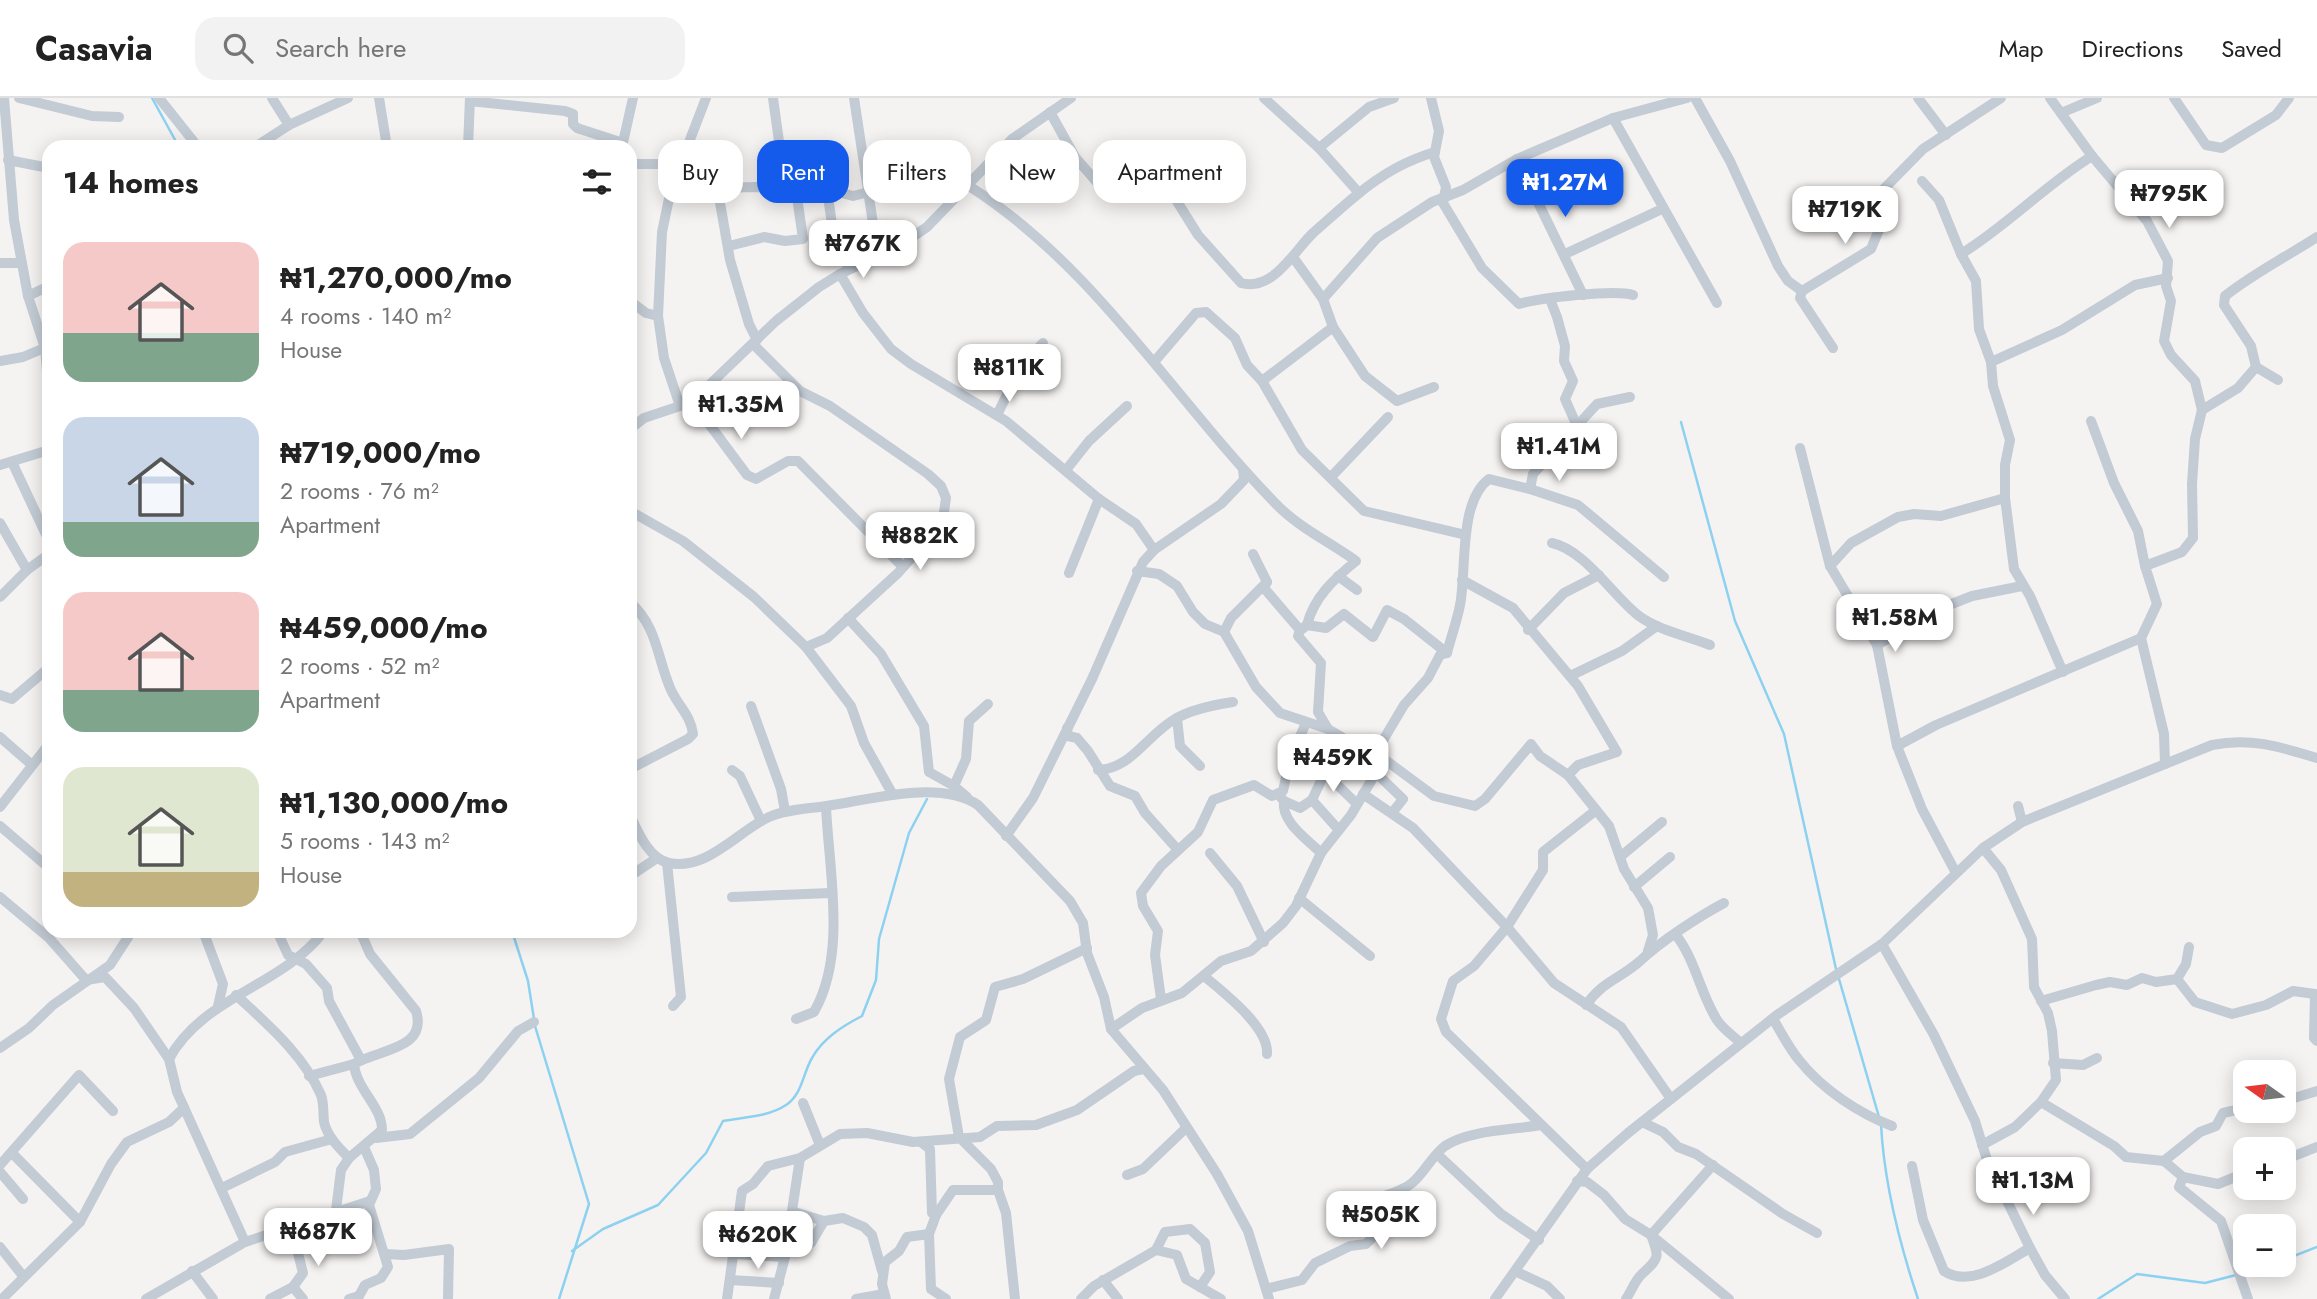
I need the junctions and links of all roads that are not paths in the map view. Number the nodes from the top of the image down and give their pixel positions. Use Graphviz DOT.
graph roads {
  1 [pos="4,98"];
  2 [pos="19,98"];
  3 [pos="159,98"];
  4 [pos="272,98"];
  5 [pos="348,98"];
  6 [pos="379,98"];
  7 [pos="633,98"];
  8 [pos="706,98"];
  9 [pos="774,98"];
  10 [pos="854,98"];
  11 [pos="1264,98"];
  12 [pos="1394,98"];
  13 [pos="1431,98"];
  14 [pos="1687,98"];
  15 [pos="1695,98"];
  16 [pos="1918,98"];
  17 [pos="2000,98"];
  18 [pos="2050,98"];
  19 [pos="2097,98"];
  20 [pos="2174,98"];
  21 [pos="2289,98"];
  22 [pos="470,100"];
  23 [pos="1065,100"];
  24 [pos="1050,112"];
  25 [pos="2061,113"];
  26 [pos="119,117"];
  27 [pos="1613,118"];
  28 [pos="289,125"];
  29 [pos="1946,135"];
  30 [pos="3,139"];
  31 [pos="192,140"];
  32 [pos="266,140"];
  33 [pos="386,140"];
  34 [pos="468,140"];
  35 [pos="609,140"];
  36 [pos="623,140"];
  37 [pos="691,140"];
  38 [pos="782,140"];
  39 [pos="863,147"];
  40 [pos="1319,148"];
  41 [pos="1435,152"];
  42 [pos="2092,156"];
  43 [pos="1517,159"];
  44 [pos="8,160"];
  45 [pos="637,165"];
  46 [pos="658,166"];
  47 [pos="42,167"];
  48 [pos="1922,181"];
  49 [pos="971,183"];
  50 [pos="971,187"];
  51 [pos="1359,193"];
  52 [pos="1445,197"];
  53 [pos="668,203"];
  54 [pos="720,203"];
  55 [pos="794,203"];
  56 [pos="829,203"];
  57 [pos="870,203"];
  58 [pos="952,203"];
  59 [pos="1662,209"];
  60 [pos="2317,237"];
  61 [pos="729,246"];
  62 [pos="884,253"];
  63 [pos="1565,254"];
  64 [pos="1961,254"];
  65 [pos="1293,257"];
  66 [pos="0,262"];
  67 [pos="21,263"];
  68 [pos="845,271"];
  69 [pos="2168,278"];
  70 [pos="42,289"];
  71 [pos="1802,291"];
  72 [pos="1583,295"];
  73 [pos="1633,295"];
  74 [pos="28,296"];
  75 [pos="1323,299"];
  76 [pos="1550,299"];
  77 [pos="1717,303"];
  78 [pos="637,307"];
  79 [pos="658,316"];
  80 [pos="1333,327"];
  81 [pos="42,334"];
  82 [pos="755,342"];
  83 [pos="1043,343"];
  84 [pos="1833,348"];
  85 [pos="42,349"];
  86 [pos="0,361"];
  87 [pos="1154,362"];
  88 [pos="1991,362"];
  89 [pos="2256,367"];
  90 [pos="2278,380"];
  91 [pos="1262,381"];
  92 [pos="1434,387"];
  93 [pos="1630,397"];
  94 [pos="683,402"];
  95 [pos="1127,407"];
  96 [pos="2202,410"];
  97 [pos="997,415"];
  98 [pos="1388,417"];
  99 [pos="2091,421"];
  100 [pos="637,424"];
  101 [pos="1577,426"];
  102 [pos="1800,448"];
  103 [pos="42,452"];
  104 [pos="12,462"];
  105 [pos="0,465"];
  106 [pos="1243,469"];
  107 [pos="1066,470"];
  108 [pos="1331,477"];
  109 [pos="1530,489"];
  110 [pos="2005,498"];
  111 [pos="1100,499"];
  112 [pos="637,514"];
  113 [pos="0,523"];
  114 [pos="42,526"];
  115 [pos="1466,534"];
  116 [pos="1552,543"];
  117 [pos="1154,550"];
  118 [pos="1253,554"];
  119 [pos="42,559"];
  120 [pos="1829,566"];
  121 [pos="2145,566"];
  122 [pos="904,567"];
  123 [pos="27,569"];
  124 [pos="1137,571"];
  125 [pos="1069,573"];
  126 [pos="1599,575"];
  127 [pos="1338,576"];
  128 [pos="1664,577"];
  129 [pos="1462,580"];
  130 [pos="1267,582"];
  131 [pos="2022,586"];
  132 [pos="1357,590"];
  133 [pos="0,597"];
  134 [pos="637,611"];
  135 [pos="848,618"];
  136 [pos="1657,626"];
  137 [pos="1303,628"];
  138 [pos="1528,630"];
  139 [pos="1224,632"];
  140 [pos="2141,638"];
  141 [pos="1710,645"];
  142 [pos="1877,645"];
  143 [pos="806,647"];
  144 [pos="1447,653"];
  145 [pos="2063,672"];
  146 [pos="42,674"];
  147 [pos="1570,676"];
  148 [pos="0,695"];
  149 [pos="1233,702"];
  150 [pos="988,704"];
  151 [pos="751,706"];
  152 [pos="1177,718"];
  153 [pos="1306,723"];
  154 [pos="1067,728"];
  155 [pos="1328,729"];
  156 [pos="0,737"];
  157 [pos="1341,738"];
  158 [pos="1897,746"];
  159 [pos="42,753"];
  160 [pos="2317,758"];
  161 [pos="2165,764"];
  162 [pos="32,765"];
  163 [pos="637,765"];
  164 [pos="1379,765"];
  165 [pos="1200,766"];
  166 [pos="732,770"];
  167 [pos="1098,770"];
  168 [pos="1324,772"];
  169 [pos="1568,775"];
  170 [pos="954,786"];
  171 [pos="894,795"];
  172 [pos="967,798"];
  173 [pos="1281,798"];
  174 [pos="1360,799"];
  175 [pos="1311,800"];
  176 [pos="2018,806"];
  177 [pos="0,807"];
  178 [pos="826,807"];
  179 [pos="785,811"];
  180 [pos="1595,811"];
  181 [pos="1392,813"];
  182 [pos="761,821"];
  183 [pos="1662,822"];
  184 [pos="2022,822"];
  185 [pos="0,826"];
  186 [pos="637,829"];
  187 [pos="1338,830"];
  188 [pos="1006,836"];
  189 [pos="1983,848"];
  190 [pos="1178,850"];
  191 [pos="1210,853"];
  192 [pos="1321,853"];
  193 [pos="1670,857"];
  194 [pos="1620,858"];
  195 [pos="662,861"];
  196 [pos="42,862"];
  197 [pos="637,873"];
  198 [pos="1956,873"];
  199 [pos="1634,887"];
  200 [pos="830,893"];
  201 [pos="0,897"];
  202 [pos="732,897"];
  203 [pos="1299,898"];
  204 [pos="1724,903"];
  205 [pos="1507,926"];
  206 [pos="42,928"];
  207 [pos="1676,936"];
  208 [pos="54,938"];
  209 [pos="126,938"];
  210 [pos="207,938"];
  211 [pos="280,938"];
  212 [pos="317,938"];
  213 [pos="363,938"];
  214 [pos="1264,942"];
  215 [pos="1882,944"];
  216 [pos="2189,947"];
  217 [pos="1087,948"];
  218 [pos="1648,951"];
  219 [pos="1370,956"];
  220 [pos="296,961"];
  221 [pos="1204,976"];
  222 [pos="2177,979"];
  223 [pos="86,980"];
  224 [pos="2316,994"];
  225 [pos="236,995"];
  226 [pos="1161,999"];
  227 [pos="2041,1001"];
  228 [pos="1586,1004"];
  229 [pos="218,1006"];
  230 [pos="673,1006"];
  231 [pos="1773,1018"];
  232 [pos="796,1019"];
  233 [pos="534,1022"];
  234 [pos="1111,1029"];
  235 [pos="2317,1041"];
  236 [pos="1741,1043"];
  237 [pos="0,1048"];
  238 [pos="1268,1054"];
  239 [pos="2097,1058"];
  240 [pos="169,1059"];
  241 [pos="358,1062"];
  242 [pos="2053,1063"];
  243 [pos="1143,1069"];
  244 [pos="309,1076"];
  245 [pos="2317,1091"];
  246 [pos="2296,1097"];
  247 [pos="1671,1099"];
  248 [pos="2041,1102"];
  249 [pos="803,1103"];
  250 [pos="184,1108"];
  251 [pos="113,1111"];
  252 [pos="2233,1111"];
  253 [pos="1642,1122"];
  254 [pos="1541,1125"];
  255 [pos="1892,1126"];
  256 [pos="1186,1129"];
  257 [pos="959,1137"];
  258 [pos="376,1138"];
  259 [pos="332,1139"];
  260 [pos="921,1142"];
  261 [pos="820,1145"];
  262 [pos="1982,1145"];
  263 [pos="364,1147"];
  264 [pos="2317,1147"];
  265 [pos="12,1153"];
  266 [pos="1438,1155"];
  267 [pos="2296,1155"];
  268 [pos="349,1158"];
  269 [pos="800,1158"];
  270 [pos="2164,1161"];
  271 [pos="0,1165"];
  272 [pos="1713,1166"];
  273 [pos="1912,1166"];
  274 [pos="1587,1169"];
  275 [pos="0,1172"];
  276 [pos="1127,1175"];
  277 [pos="2183,1177"];
  278 [pos="2233,1178"];
  279 [pos="1577,1181"];
  280 [pos="222,1188"];
  281 [pos="998,1190"];
  282 [pos="23,1199"];
  283 [pos="370,1201"];
  284 [pos="336,1210"];
  285 [pos="794,1212"];
  286 [pos="936,1215"];
  287 [pos="824,1221"];
  288 [pos="80,1222"];
  289 [pos="283,1229"];
  290 [pos="1817,1233"];
  291 [pos="929,1234"];
  292 [pos="1651,1235"];
  293 [pos="1539,1240"];
  294 [pos="245,1242"];
  295 [pos="788,1242"];
  296 [pos="0,1247"];
  297 [pos="2030,1248"];
  298 [pos="1156,1250"];
  299 [pos="385,1254"];
  300 [pos="734,1254"];
  301 [pos="785,1258"];
  302 [pos="192,1271"];
  303 [pos="882,1271"];
  304 [pos="1517,1272"];
  305 [pos="23,1276"];
  306 [pos="730,1280"];
  307 [pos="1103,1280"];
  308 [pos="779,1283"];
  309 [pos="293,1287"];
  310 [pos="1200,1287"];
  311 [pos="1268,1294"];
  312 [pos="885,1297"];
  313 [pos="2,1299"];
  314 [pos="146,1299"];
  315 [pos="213,1299"];
  316 [pos="270,1299"];
  317 [pos="303,1299"];
  318 [pos="349,1299"];
  319 [pos="448,1299"];
  320 [pos="727,1299"];
  321 [pos="775,1299"];
  322 [pos="856,1299"];
  323 [pos="946,1299"];
  324 [pos="1014,1299"];
  325 [pos="1081,1299"];
  326 [pos="1118,1299"];
  327 [pos="1221,1299"];
  328 [pos="1495,1299"];
  329 [pos="1560,1299"];
  330 [pos="1626,1299"];
  331 [pos="1729,1299"];
  332 [pos="2065,1299"];
  333 [pos="2248,1299"];
  1 -- 30 [label="street"];
  2 -- 26 [label="street"];
  3 -- 31 [label="street"];
  4 -- 28 [label="street"];
  5 -- 28 [label="street"];
  6 -- 33 [label="street"];
  7 -- 36 [label="street"];
  8 -- 37 [label="street"];
  9 -- 38 [label="street"];
  10 -- 39 [label="street"];
  11 -- 40 [label="street"];
  12 -- 40 [label="street"];
  13 -- 41 [label="street"];
  14 -- 27 [label="street"];
  15 -- 71 [label="street"];
  16 -- 29 [label="street"];
  17 -- 29 [label="street"];
  18 -- 25 [label="street"];
  19 -- 25 [label="street"];
  20 -- 21 [label="street"];
  22 -- 34 [label="street"];
  22 -- 35 [label="street"];
  23 -- 24 [label="street"];
  24 -- 49 [label="street"];
  24 -- 65 [label="street"];
  25 -- 42 [label="street"];
  27 -- 43 [label="street"];
  27 -- 59 [label="street"];
  28 -- 32 [label="street"];
  29 -- 71 [label="street"];
  30 -- 44 [label="street"];
  40 -- 51 [label="street"];
  41 -- 51 [label="street"];
  41 -- 52 [label="street"];
  42 -- 64 [label="street"];
  42 -- 69 [label="street"];
  43 -- 52 [label="street"];
  43 -- 63 [label="street"];
  44 -- 47 [label="street"];
  44 -- 67 [label="street"];
  45 -- 46 [label="street"];
  48 -- 64 [label="street"];
  50 -- 87 [label="street"];
  51 -- 65 [label="street"];
  52 -- 75 [label="street"];
  52 -- 76 [label="street"];
  53 -- 79 [label="street"];
  54 -- 61 [label="street"];
  55 -- 61 [label="street"];
  56 -- 68 [label="street"];
  57 -- 62 [label="street"];
  58 -- 62 [label="street"];
  59 -- 63 [label="street"];
  59 -- 77 [label="street"];
  60 -- 89 [label="street"];
  61 -- 82 [label="street"];
  62 -- 68 [label="street"];
  63 -- 72 [label="street"];
  64 -- 88 [label="street"];
  65 -- 75 [label="street"];
  66 -- 67 [label="street"];
  67 -- 74 [label="street"];
  68 -- 82 [label="street"];
  68 -- 97 [label="street"];
  69 -- 88 [label="street"];
  69 -- 96 [label="street"];
  70 -- 74 [label="street"];
  71 -- 84 [label="street"];
  72 -- 73 [label="street"];
  72 -- 76 [label="street"];
  74 -- 81 [label="street"];
  75 -- 80 [label="street"];
  76 -- 101 [label="street"];
  78 -- 79 [label="street"];
  79 -- 94 [label="street"];
  80 -- 91 [label="street"];
  80 -- 92 [label="street"];
  82 -- 94 [label="street"];
  82 -- 122 [label="street"];
  83 -- 97 [label="street"];
  85 -- 86 [label="street"];
  87 -- 91 [label="street"];
  87 -- 106 [label="street"];
  88 -- 110 [label="street"];
  89 -- 90 [label="street"];
  89 -- 96 [label="street"];
  91 -- 108 [label="street"];
  93 -- 101 [label="street"];
  94 -- 100 [label="street"];
  94 -- 122 [label="street"];
  95 -- 107 [label="street"];
  96 -- 121 [label="street"];
  97 -- 107 [label="street"];
  98 -- 108 [label="street"];
  99 -- 121 [label="street"];
  101 -- 109 [label="street"];
  102 -- 120 [label="street"];
  103 -- 104 [label="street"];
  104 -- 105 [label="street"];
  104 -- 114 [label="street"];
  106 -- 117 [label="street"];
  106 -- 127 [label="street"];
  107 -- 111 [label="street"];
  108 -- 115 [label="street"];
  109 -- 115 [label="street"];
  109 -- 128 [label="street"];
  110 -- 120 [label="street"];
  110 -- 131 [label="street"];
  111 -- 117 [label="street"];
  111 -- 125 [label="street"];
  112 -- 143 [label="street"];
  113 -- 123 [label="street"];
  115 -- 129 [label="street"];
  116 -- 126 [label="street"];
  117 -- 124 [label="street"];
  118 -- 130 [label="street"];
  119 -- 123 [label="street"];
  120 -- 142 [label="street"];
  121 -- 140 [label="street"];
  122 -- 135 [label="street"];
  123 -- 133 [label="street"];
  124 -- 139 [label="street"];
  124 -- 154 [label="street"];
  126 -- 136 [label="street"];
  126 -- 138 [label="street"];
  127 -- 132 [label="street"];
  127 -- 137 [label="street"];
  129 -- 138 [label="street"];
  129 -- 144 [label="street"];
  130 -- 137 [label="street"];
  130 -- 139 [label="street"];
  131 -- 142 [label="street"];
  131 -- 145 [label="street"];
  134 -- 163 [label="street"];
  135 -- 143 [label="street"];
  135 -- 170 [label="street"];
  136 -- 141 [label="street"];
  136 -- 147 [label="street"];
  137 -- 144 [label="street"];
  137 -- 155 [label="street"];
  138 -- 147 [label="street"];
  139 -- 153 [label="street"];
  140 -- 145 [label="street"];
  140 -- 161 [label="street"];
  142 -- 158 [label="street"];
  143 -- 171 [label="street"];
  144 -- 164 [label="street"];
  145 -- 158 [label="street"];
  146 -- 148 [label="street"];
  147 -- 169 [label="street"];
  149 -- 152 [label="street"];
  150 -- 170 [label="street"];
  151 -- 179 [label="street"];
  152 -- 165 [label="street"];
  152 -- 167 [label="street"];
  153 -- 155 [label="street"];
  153 -- 173 [label="street"];
  154 -- 167 [label="street"];
  154 -- 188 [label="street"];
  155 -- 157 [label="street"];
  156 -- 162 [label="street"];
  157 -- 164 [label="street"];
  157 -- 168 [label="street"];
  158 -- 198 [label="street"];
  159 -- 162 [label="street"];
  160 -- 161 [label="street"];
  161 -- 184 [label="street"];
  162 -- 177 [label="street"];
  164 -- 169 [label="street"];
  164 -- 174 [label="street"];
  164 -- 181 [label="street"];
  166 -- 182 [label="street"];
  167 -- 190 [label="street"];
  168 -- 174 [label="street"];
  168 -- 175 [label="street"];
  169 -- 180 [label="street"];
  170 -- 172 [label="street"];
  171 -- 172 [label="street"];
  171 -- 178 [label="street"];
  172 -- 188 [label="street"];
  173 -- 175 [label="street"];
  173 -- 190 [label="street"];
  173 -- 192 [label="street"];
  174 -- 181 [label="street"];
  174 -- 187 [label="street"];
  175 -- 187 [label="street"];
  176 -- 184 [label="street"];
  178 -- 179 [label="street"];
  178 -- 200 [label="street"];
  179 -- 182 [label="street"];
  180 -- 194 [label="street"];
  180 -- 205 [label="street"];
  181 -- 205 [label="street"];
  182 -- 195 [label="street"];
  183 -- 194 [label="street"];
  184 -- 189 [label="street"];
  185 -- 196 [label="street"];
  186 -- 195 [label="street"];
  187 -- 192 [label="street"];
  188 -- 217 [label="street"];
  189 -- 198 [label="street"];
  189 -- 227 [label="street"];
  190 -- 226 [label="street"];
  191 -- 214 [label="street"];
  192 -- 203 [label="street"];
  193 -- 199 [label="street"];
  194 -- 199 [label="street"];
  195 -- 197 [label="street"];
  195 -- 230 [label="street"];
  198 -- 215 [label="street"];
  199 -- 218 [label="street"];
  200 -- 202 [label="street"];
  200 -- 232 [label="street"];
  201 -- 206 [label="street"];
  203 -- 214 [label="street"];
  203 -- 219 [label="street"];
  204 -- 207 [label="street"];
  205 -- 228 [label="street"];
  205 -- 254 [label="street"];
  207 -- 218 [label="street"];
  207 -- 236 [label="street"];
  208 -- 223 [label="street"];
  209 -- 223 [label="street"];
  210 -- 229 [label="street"];
  211 -- 220 [label="street"];
  212 -- 220 [label="street"];
  213 -- 241 [label="street"];
  214 -- 221 [label="street"];
  215 -- 231 [label="street"];
  215 -- 262 [label="street"];
  216 -- 222 [label="street"];
  217 -- 234 [label="street"];
  217 -- 257 [label="street"];
  218 -- 228 [label="street"];
  220 -- 225 [label="street"];
  220 -- 241 [label="street"];
  221 -- 226 [label="street"];
  221 -- 238 [label="street"];
  222 -- 224 [label="street"];
  222 -- 227 [label="street"];
  223 -- 237 [label="street"];
  223 -- 240 [label="street"];
  224 -- 235 [label="street"];
  225 -- 229 [label="street"];
  225 -- 244 [label="street"];
  226 -- 234 [label="street"];
  227 -- 242 [label="street"];
  228 -- 247 [label="street"];
  229 -- 240 [label="street"];
  231 -- 236 [label="street"];
  231 -- 255 [label="street"];
  233 -- 258 [label="street"];
  234 -- 243 [label="street"];
  236 -- 247 [label="street"];
  239 -- 242 [label="street"];
  240 -- 250 [label="street"];
  241 -- 244 [label="street"];
  241 -- 258 [label="street"];
  242 -- 248 [label="street"];
  243 -- 256 [label="street"];
  243 -- 257 [label="street"];
  244 -- 259 [label="street"];
  245 -- 246 [label="street"];
  247 -- 253 [label="street"];
  248 -- 262 [label="street"];
  248 -- 270 [label="street"];
  249 -- 261 [label="street"];
  250 -- 280 [label="street"];
  250 -- 288 [label="street"];
  251 -- 265 [label="street"];
  252 -- 270 [label="street"];
  253 -- 272 [label="street"];
  253 -- 274 [label="street"];
  254 -- 266 [label="street"];
  254 -- 274 [label="street"];
  256 -- 276 [label="street"];
  256 -- 311 [label="street"];
  257 -- 260 [label="street"];
  257 -- 281 [label="street"];
  258 -- 263 [label="street"];
  259 -- 268 [label="street"];
  259 -- 280 [label="street"];
  260 -- 261 [label="street"];
  260 -- 286 [label="street"];
  261 -- 269 [label="street"];
  262 -- 297 [label="street"];
  263 -- 268 [label="street"];
  263 -- 283 [label="street"];
  264 -- 267 [label="street"];
  265 -- 271 [label="street"];
  265 -- 288 [label="street"];
  266 -- 293 [label="street"];
  266 -- 311 [label="street"];
  268 -- 284 [label="street"];
  269 -- 285 [label="street"];
  269 -- 300 [label="street"];
  270 -- 277 [label="street"];
  272 -- 290 [label="street"];
  272 -- 292 [label="street"];
  273 -- 297 [label="street"];
  274 -- 279 [label="street"];
  275 -- 282 [label="street"];
  277 -- 278 [label="street"];
  277 -- 333 [label="street"];
  279 -- 292 [label="street"];
  279 -- 293 [label="street"];
  280 -- 294 [label="street"];
  281 -- 286 [label="street"];
  281 -- 324 [label="street"];
  283 -- 284 [label="street"];
  283 -- 299 [label="street"];
  284 -- 289 [label="street"];
  285 -- 287 [label="street"];
  285 -- 295 [label="street"];
  286 -- 291 [label="street"];
  287 -- 295 [label="street"];
  287 -- 303 [label="street"];
  288 -- 305 [label="street"];
  289 -- 294 [label="street"];
  289 -- 309 [label="street"];
  291 -- 303 [label="street"];
  291 -- 323 [label="street"];
  292 -- 330 [label="street"];
  292 -- 331 [label="street"];
  293 -- 304 [label="street"];
  294 -- 302 [label="street"];
  295 -- 301 [label="street"];
  296 -- 305 [label="street"];
  297 -- 332 [label="street"];
  298 -- 307 [label="street"];
  298 -- 310 [label="street"];
  298 -- 310 [label="street"];
  299 -- 318 [label="street"];
  299 -- 319 [label="street"];
  300 -- 301 [label="street"];
  300 -- 306 [label="street"];
  301 -- 308 [label="street"];
  302 -- 314 [label="street"];
  302 -- 315 [label="street"];
  303 -- 312 [label="street"];
  304 -- 328 [label="street"];
  304 -- 329 [label="street"];
  305 -- 313 [label="street"];
  306 -- 308 [label="street"];
  306 -- 320 [label="street"];
  307 -- 325 [label="street"];
  307 -- 326 [label="street"];
  308 -- 321 [label="street"];
  309 -- 316 [label="street"];
  309 -- 317 [label="street"];
  310 -- 327 [label="street"];
  312 -- 322 [label="street"];
}
